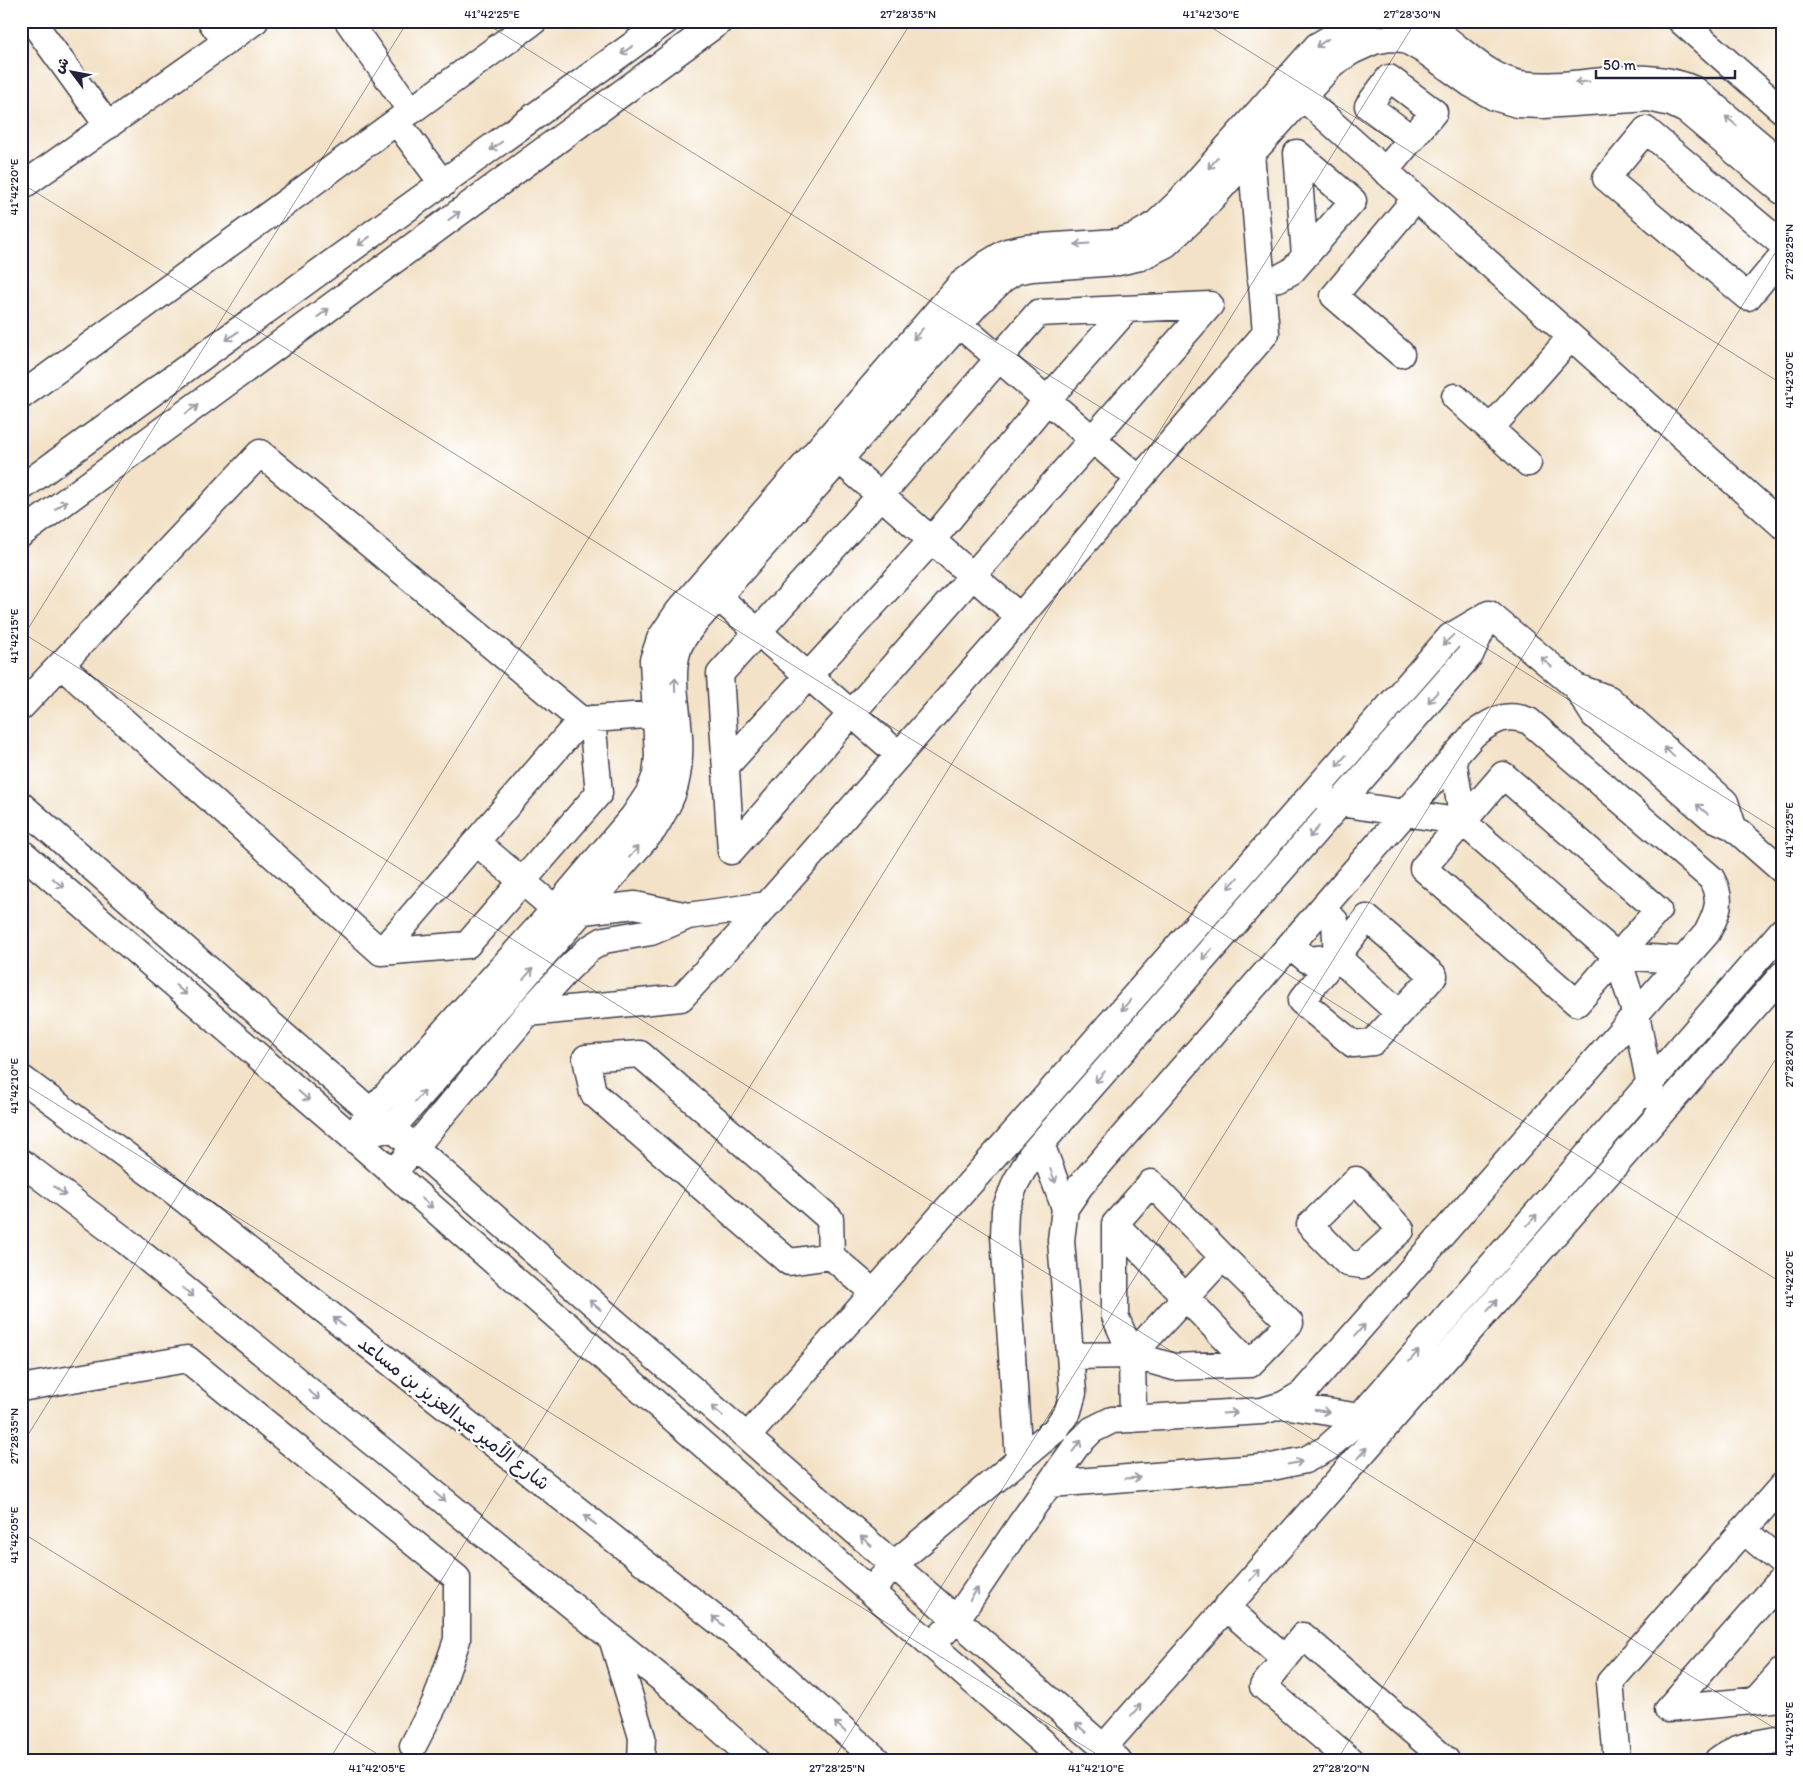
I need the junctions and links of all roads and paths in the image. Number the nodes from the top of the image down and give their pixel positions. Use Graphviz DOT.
graph roads {
  1 [pos="32,21"];
  2 [pos="255,21"];
  3 [pos="348,21"];
  4 [pos="666,21"];
  5 [pos="720,21"];
  6 [pos="1366,21"];
  7 [pos="1414,21"];
  8 [pos="1681,21"];
  9 [pos="521,25"];
  10 [pos="219,32"];
  11 [pos="1293,89"];
  12 [pos="1782,110"];
  13 [pos="404,116"];
  14 [pos="108,126"];
  15 [pos="1412,139"];
  16 [pos="1751,151"];
  17 [pos="1251,154"];
  18 [pos="1782,163"];
  19 [pos="1385,171"];
  20 [pos="443,184"];
  21 [pos="21,187"];
  22 [pos="1717,190"];
  23 [pos="1782,191"];
  24 [pos="1416,198"];
  25 [pos="1782,244"];
  26 [pos="1305,256"];
  27 [pos="1782,256"];
  28 [pos="1261,280"];
  29 [pos="1127,309"];
  30 [pos="950,316"];
  31 [pos="1571,337"];
  32 [pos="1401,354"];
  33 [pos="998,358"];
  34 [pos="21,396"];
  35 [pos="1455,397"];
  36 [pos="1047,400"];
  37 [pos="1490,428"];
  38 [pos="1092,439"];
  39 [pos="831,452"];
  40 [pos="1528,462"];
  41 [pos="1139,479"];
  42 [pos="21,488"];
  43 [pos="881,495"];
  44 [pos="1782,525"];
  45 [pos="21,534"];
  46 [pos="932,540"];
  47 [pos="972,576"];
  48 [pos="718,597"];
  49 [pos="1490,614"];
  50 [pos="1020,617"];
  51 [pos="758,632"];
  52 [pos="61,666"];
  53 [pos="808,676"];
  54 [pos="21,707"];
  55 [pos="852,713"];
  56 [pos="1383,713"];
  57 [pos="666,714"];
  58 [pos="586,720"];
  59 [pos="1404,730"];
  60 [pos="898,754"];
  61 [pos="1453,759"];
  62 [pos="726,766"];
  63 [pos="1308,798"];
  64 [pos="1340,803"];
  65 [pos="21,805"];
  66 [pos="1406,812"];
  67 [pos="1463,822"];
  68 [pos="476,842"];
  69 [pos="21,852"];
  70 [pos="1782,870"];
  71 [pos="522,881"];
  72 [pos="767,905"];
  73 [pos="1321,911"];
  74 [pos="570,914"];
  75 [pos="688,916"];
  76 [pos="1782,931"];
  77 [pos="1290,945"];
  78 [pos="381,952"];
  79 [pos="1618,956"];
  80 [pos="1337,957"];
  81 [pos="1683,960"];
  82 [pos="1158,970"];
  83 [pos="1782,975"];
  84 [pos="1179,986"];
  85 [pos="1719,1004"];
  86 [pos="528,1013"];
  87 [pos="1399,1013"];
  88 [pos="1636,1015"];
  89 [pos="1741,1021"];
  90 [pos="1109,1025"];
  91 [pos="1130,1043"];
  92 [pos="21,1078"];
  93 [pos="1650,1083"];
  94 [pos="1037,1107"];
  95 [pos="371,1112"];
  96 [pos="1657,1119"];
  97 [pos="392,1128"];
  98 [pos="1049,1134"];
  99 [pos="352,1137"];
  100 [pos="414,1148"];
  101 [pos="21,1162"];
  102 [pos="393,1173"];
  103 [pos="1066,1208"];
  104 [pos="1114,1224"];
  105 [pos="1446,1231"];
  106 [pos="1510,1245"];
  107 [pos="831,1256"];
  108 [pos="1223,1257"];
  109 [pos="1530,1262"];
  110 [pos="1406,1278"];
  111 [pos="874,1293"];
  112 [pos="1186,1297"];
  113 [pos="1451,1313"];
  114 [pos="1471,1329"];
  115 [pos="1132,1355"];
  116 [pos="1070,1356"];
  117 [pos="1250,1364"];
  118 [pos="21,1388"];
  119 [pos="1392,1400"];
  120 [pos="1283,1405"];
  121 [pos="1360,1418"];
  122 [pos="1133,1419"];
  123 [pos="747,1437"];
  124 [pos="1019,1460"];
  125 [pos="1050,1484"];
  126 [pos="1782,1486"];
  127 [pos="1743,1530"];
  128 [pos="1782,1563"];
  129 [pos="893,1565"];
  130 [pos="1782,1579"];
  131 [pos="871,1591"];
  132 [pos="1226,1608"];
  133 [pos="956,1620"];
  134 [pos="612,1638"];
  135 [pos="932,1645"];
  136 [pos="1285,1659"];
  137 [pos="1782,1671"];
  138 [pos="1782,1698"];
  139 [pos="1756,1700"];
  140 [pos="1782,1739"];
  141 [pos="413,1746"];
  142 [pos="1111,1753"];
  143 [pos="641,1760"];
  144 [pos="754,1760"];
  145 [pos="876,1760"];
  146 [pos="1064,1760"];
  147 [pos="1350,1760"];
  148 [pos="1446,1760"];
  149 [pos="1617,1760"];
  150 [pos="1718,1760"];
  1 -- 14 [label="street"];
  2 -- 10 [label="street"];
  3 -- 13 [label="street"];
  4 -- 20 [label="street, one-way"];
  45 -- 5 [label="street, one-way"];
  6 -- 11 [label="street, one-way"];
  16 -- 7 [label="street, one-way"];
  8 -- 12 [label="street"];
  9 -- 13 [label="street"];
  10 -- 14 [label="street"];
  11 -- 16 [label="street"];
  11 -- 17 [label="street"];
  11 -- 19 [label="street"];
  11 -- 30 [label="street, one-way"];
  13 -- 20 [label="street"];
  13 -- 34 [label="street"];
  14 -- 21 [label="street"];
  15 -- 19 [label="street"];
  16 -- 18 [label="street"];
  16 -- 22 [label="street"];
  16 -- 23 [label="street"];
  17 -- 28 [label="street"];
  17 -- 30 [label="street"];
  19 -- 24 [label="street"];
  20 -- 42 [label="street, one-way"];
  22 -- 25 [label="street"];
  22 -- 27 [label="street"];
  24 -- 31 [label="street"];
  24 -- 32 [label="street"];
  26 -- 28 [label="street"];
  28 -- 41 [label="street"];
  29 -- 33 [label="street"];
  29 -- 36 [label="street"];
  29 -- 38 [label="street"];
  30 -- 33 [label="street"];
  30 -- 39 [label="street"];
  31 -- 37 [label="street"];
  31 -- 44 [label="street"];
  33 -- 36 [label="street"];
  33 -- 43 [label="street"];
  35 -- 37 [label="street"];
  36 -- 38 [label="street"];
  36 -- 46 [label="street"];
  37 -- 40 [label="street"];
  38 -- 41 [label="street"];
  38 -- 47 [label="street"];
  39 -- 43 [label="street"];
  39 -- 48 [label="street"];
  39 -- 57 [label="street"];
  41 -- 50 [label="street"];
  43 -- 46 [label="street"];
  43 -- 51 [label="street"];
  46 -- 47 [label="street"];
  46 -- 53 [label="street"];
  47 -- 50 [label="street"];
  47 -- 55 [label="street"];
  48 -- 51 [label="street"];
  57 -- 48 [label="street, one-way"];
  49 -- 56 [label="street, one-way"];
  49 -- 59 [label="street, one-way"];
  70 -- 49 [label="street, one-way"];
  50 -- 60 [label="street"];
  51 -- 53 [label="street"];
  51 -- 62 [label="street"];
  52 -- 54 [label="street"];
  52 -- 58 [label="street"];
  52 -- 78 [label="street"];
  53 -- 55 [label="street"];
  53 -- 62 [label="street"];
  55 -- 60 [label="street"];
  55 -- 62 [label="street"];
  56 -- 59 [label="street"];
  56 -- 63 [label="street, one-way"];
  57 -- 58 [label="street"];
  57 -- 74 [label="street"];
  58 -- 68 [label="street"];
  58 -- 71 [label="street"];
  59 -- 64 [label="street"];
  60 -- 72 [label="street"];
  61 -- 66 [label="street"];
  61 -- 67 [label="street"];
  61 -- 81 [label="street"];
  63 -- 64 [label="street"];
  63 -- 82 [label="street, one-way"];
  64 -- 66 [label="street"];
  64 -- 84 [label="street, one-way"];
  65 -- 95 [label="street"];
  66 -- 67 [label="street"];
  66 -- 73 [label="street"];
  67 -- 79 [label="street"];
  67 -- 79 [label="street"];
  67 -- 79 [label="street"];
  68 -- 71 [label="street"];
  68 -- 78 [label="street"];
  69 -- 99 [label="street, one-way"];
  71 -- 74 [label="street"];
  71 -- 78 [label="street"];
  72 -- 75 [label="street"];
  72 -- 86 [label="street"];
  73 -- 77 [label="street"];
  73 -- 80 [label="street"];
  74 -- 75 [label="street"];
  74 -- 95 [label="street"];
  97 -- 74 [label="street, one-way"];
  75 -- 86 [label="street"];
  76 -- 85 [label="street"];
  77 -- 80 [label="street"];
  77 -- 103 [label="street"];
  79 -- 81 [label="street"];
  79 -- 88 [label="street"];
  80 -- 87 [label="street"];
  80 -- 87 [label="street"];
  80 -- 87 [label="street"];
  81 -- 88 [label="street"];
  82 -- 84 [label="street"];
  82 -- 90 [label="street, one-way"];
  83 -- 89 [label="street"];
  84 -- 91 [label="street"];
  85 -- 89 [label="street"];
  85 -- 93 [label="street"];
  86 -- 100 [label="street"];
  88 -- 93 [label="street"];
  88 -- 105 [label="street"];
  89 -- 96 [label="street"];
  90 -- 91 [label="street"];
  90 -- 94 [label="street"];
  91 -- 98 [label="street, one-way"];
  145 -- 92 [label="street, شارع الأمير عبدالعزيز بن مساعد, one-way"];
  93 -- 96 [label="street"];
  106 -- 93 [label="street, one-way"];
  94 -- 98 [label="street"];
  94 -- 111 [label="street"];
  95 -- 97 [label="street"];
  95 -- 99 [label="street"];
  96 -- 109 [label="street"];
  97 -- 99 [label="street"];
  97 -- 100 [label="street"];
  98 -- 103 [label="street, one-way"];
  98 -- 124 [label="street"];
  99 -- 102 [label="street"];
  100 -- 102 [label="street"];
  123 -- 100 [label="street, one-way"];
  101 -- 134 [label="street, one-way"];
  102 -- 131 [label="street, one-way"];
  103 -- 116 [label="street"];
  104 -- 108 [label="street"];
  104 -- 112 [label="street"];
  104 -- 115 [label="street"];
  105 -- 110 [label="street"];
  105 -- 110 [label="street"];
  106 -- 109 [label="street"];
  106 -- 113 [label="street"];
  107 -- 107 [label="street"];
  107 -- 111 [label="street"];
  108 -- 112 [label="street"];
  108 -- 117 [label="street"];
  114 -- 109 [label="street, one-way"];
  120 -- 110 [label="street, one-way"];
  111 -- 123 [label="street"];
  112 -- 115 [label="street"];
  112 -- 117 [label="street"];
  113 -- 114 [label="street"];
  119 -- 113 [label="street, one-way"];
  114 -- 119 [label="street"];
  115 -- 116 [label="street"];
  115 -- 117 [label="street"];
  115 -- 122 [label="street"];
  116 -- 124 [label="street"];
  118 -- 141 [label="street"];
  119 -- 121 [label="street"];
  132 -- 119 [label="street, one-way"];
  120 -- 121 [label="street, one-way"];
  122 -- 120 [label="street, one-way"];
  125 -- 121 [label="street, one-way"];
  125 -- 122 [label="street, one-way"];
  129 -- 123 [label="street, one-way"];
  124 -- 129 [label="street"];
  133 -- 125 [label="street, one-way"];
  126 -- 127 [label="street"];
  127 -- 128 [label="street"];
  127 -- 149 [label="street"];
  129 -- 131 [label="street"];
  129 -- 133 [label="street"];
  130 -- 139 [label="street"];
  131 -- 135 [label="street"];
  132 -- 136 [label="street"];
  142 -- 132 [label="street, one-way"];
  133 -- 135 [label="street"];
  142 -- 133 [label="street, one-way"];
  134 -- 143 [label="street"];
  134 -- 144 [label="street"];
  135 -- 146 [label="street"];
  136 -- 147 [label="street"];
  136 -- 148 [label="street"];
  137 -- 139 [label="street"];
  138 -- 139 [label="street"];
  140 -- 150 [label="street"];
}
